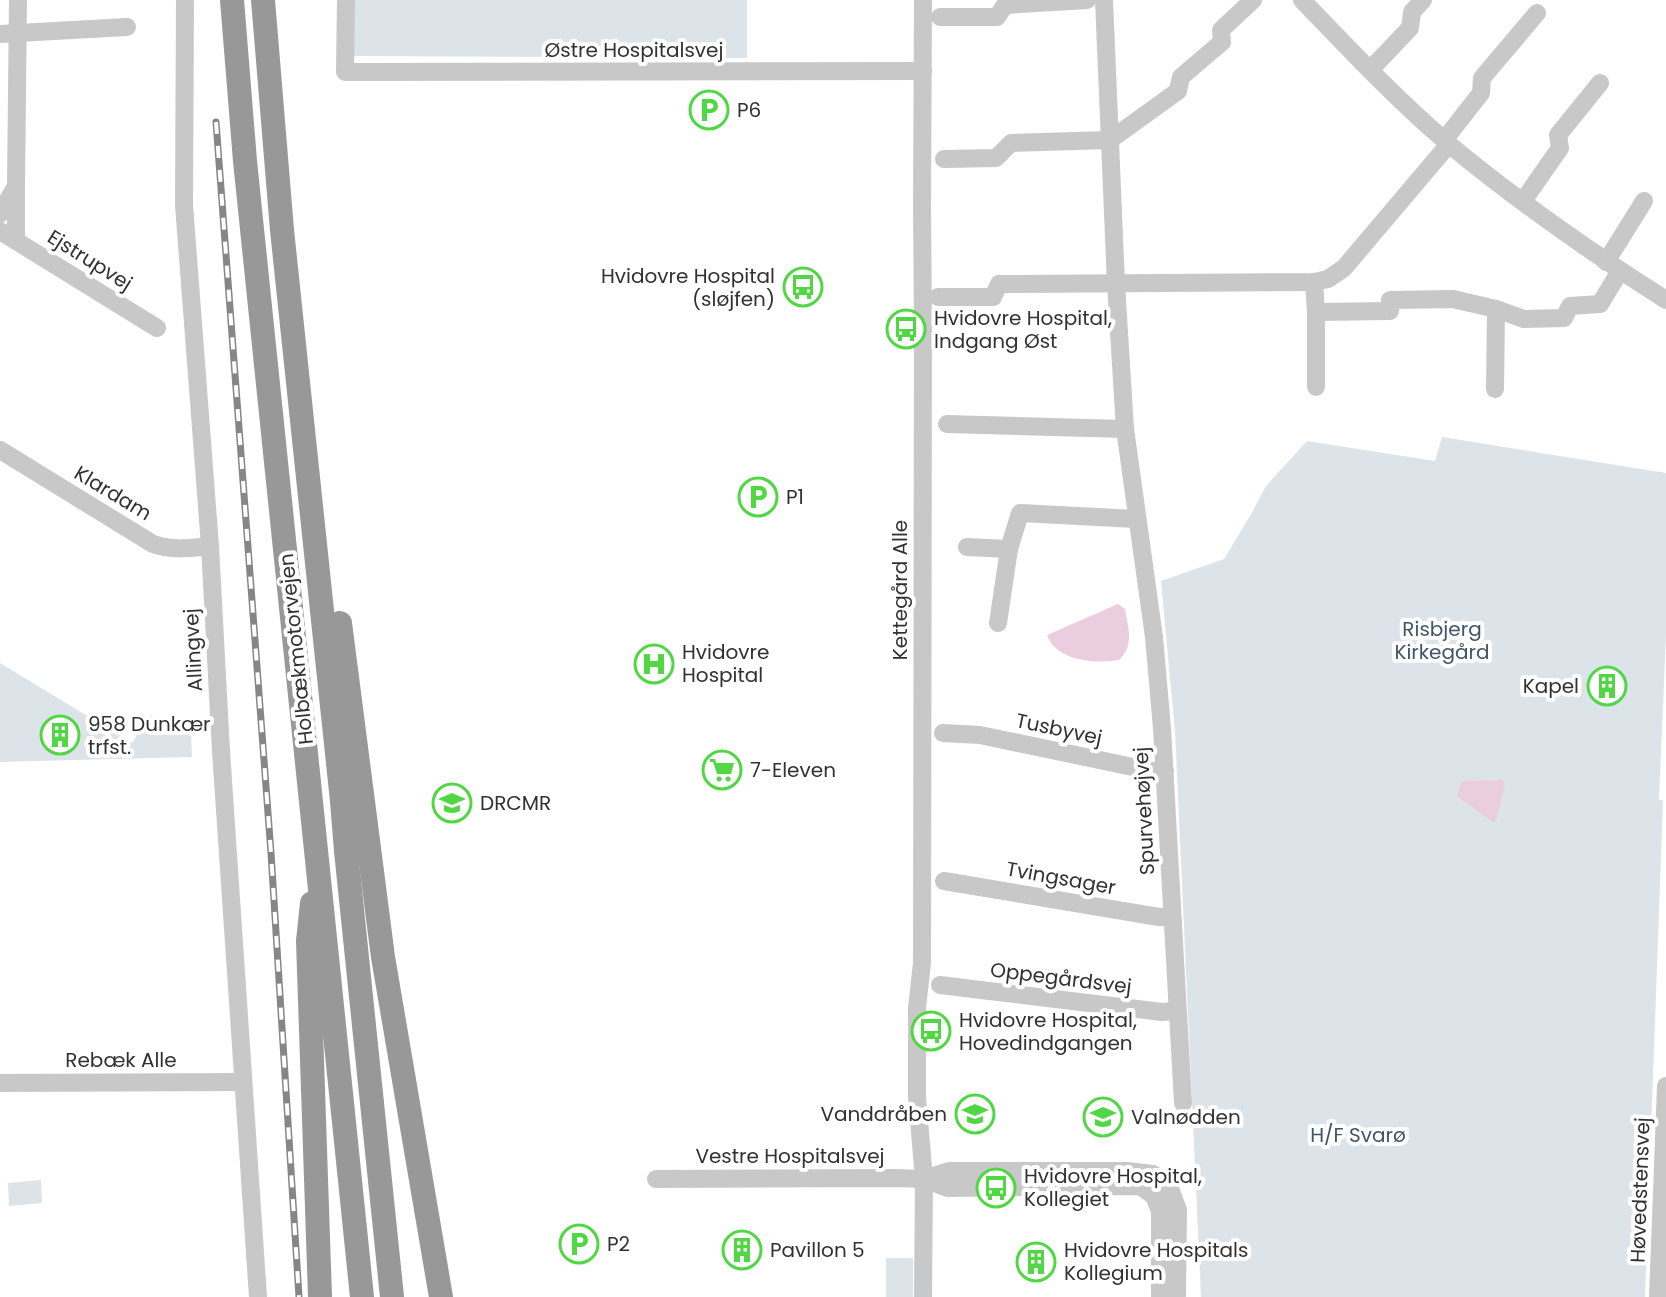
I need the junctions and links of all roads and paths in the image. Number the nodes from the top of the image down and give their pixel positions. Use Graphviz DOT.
graph roads {
  1 [pos="18,0"];
  2 [pos="185,0"];
  3 [pos="232,0"];
  4 [pos="263,0"];
  5 [pos="346,0"];
  6 [pos="923,0"];
  7 [pos="1087,0"];
  8 [pos="1104,0"];
  9 [pos="1253,0"];
  10 [pos="1302,0"];
  11 [pos="1423,0"];
  12 [pos="1537,13"];
  13 [pos="940,17"];
  14 [pos="127,27"];
  15 [pos="9,34"];
  16 [pos="1370,70"];
  17 [pos="923,71"];
  18 [pos="1600,83"];
  19 [pos="1110,140"];
  20 [pos="1447,142"];
  21 [pos="944,159"];
  22 [pos="16,186"];
  23 [pos="1523,201"];
  24 [pos="1644,201"];
  25 [pos="0,214"];
  26 [pos="8,236"];
  27 [pos="1613,267"];
  28 [pos="1321,280"];
  29 [pos="1116,284"];
  30 [pos="938,297"];
  31 [pos="1666,300"];
  32 [pos="1496,309"];
  33 [pos="1316,312"];
  34 [pos="292,324"];
  35 [pos="157,328"];
  36 [pos="1316,387"];
  37 [pos="1495,389"];
  38 [pos="947,424"];
  39 [pos="1125,429"];
  40 [pos="0,450"];
  41 [pos="1136,519"];
  42 [pos="210,546"];
  43 [pos="967,547"];
  44 [pos="1009,549"];
  45 [pos="998,623"];
  46 [pos="943,733"];
  47 [pos="1165,771"];
  48 [pos="317,853"];
  49 [pos="944,881"];
  50 [pos="1172,917"];
  51 [pos="940,985"];
  52 [pos="1177,1011"];
  53 [pos="242,1082"];
  54 [pos="0,1083"];
  55 [pos="1666,1086"];
  56 [pos="1183,1103"];
  57 [pos="656,1179"];
  58 [pos="924,1179"];
  59 [pos="258,1297"];
  60 [pos="320,1297"];
  61 [pos="362,1297"];
  62 [pos="392,1297"];
  63 [pos="441,1297"];
  64 [pos="923,1297"];
  65 [pos="1160,1297"];
  66 [pos="1177,1297"];
  67 [pos="1658,1297"];
  1 -- 15 [label="street"];
  2 -- 42 [label="street, Allingvej"];
  3 -- 48 [label="highway, Holbækmotorvejen"];
  4 -- 34 [label="highway, Holbækmotorvejen"];
  5 -- 17 [label="street, Østre Hospitalsvej"];
  6 -- 17 [label="street, Kettegård Alle"];
  7 -- 13 [label="street"];
  8 -- 19 [label="street, Spurvehøjvej"];
  9 -- 19 [label="street"];
  10 -- 16 [label="street"];
  11 -- 16 [label="street"];
  12 -- 20 [label="street"];
  14 -- 15 [label="street"];
  15 -- 22 [label="street"];
  16 -- 20 [label="street"];
  17 -- 58 [label="street, Kettegård Alle"];
  18 -- 23 [label="street"];
  19 -- 21 [label="street"];
  19 -- 29 [label="street, Spurvehøjvej"];
  20 -- 23 [label="street"];
  20 -- 28 [label="street"];
  22 -- 25 [label="street"];
  22 -- 26 [label="street"];
  23 -- 27 [label="street"];
  24 -- 27 [label="street"];
  26 -- 35 [label="street, Ejstrupvej"];
  27 -- 31 [label="street"];
  27 -- 32 [label="street"];
  28 -- 29 [label="street"];
  28 -- 33 [label="street"];
  29 -- 30 [label="street"];
  29 -- 39 [label="street, Spurvehøjvej"];
  32 -- 33 [label="street"];
  32 -- 37 [label="street"];
  33 -- 36 [label="street"];
  34 -- 62 [label="highway, Holbækmotorvejen"];
  34 -- 63 [label="highway"];
  38 -- 39 [label="street"];
  39 -- 41 [label="street, Spurvehøjvej"];
  40 -- 42 [label="street, Klardam"];
  41 -- 44 [label="street"];
  41 -- 47 [label="street, Spurvehøjvej"];
  42 -- 53 [label="street, Allingvej"];
  43 -- 44 [label="street"];
  44 -- 45 [label="street"];
  46 -- 47 [label="street, Tusbyvej"];
  47 -- 50 [label="street, Spurvehøjvej"];
  48 -- 60 [label="highway"];
  48 -- 61 [label="highway, Holbækmotorvejen"];
  49 -- 50 [label="street, Tvingsager"];
  50 -- 52 [label="street, Spurvehøjvej"];
  51 -- 52 [label="street, Oppegårdsvej"];
  52 -- 56 [label="street, Spurvehøjvej"];
  53 -- 54 [label="street, Rebæk Alle"];
  53 -- 59 [label="street, Allingvej"];
  55 -- 67 [label="street, Høvedstensvej"];
  57 -- 58 [label="street, Vestre Hospitalsvej"];
  58 -- 64 [label="street, Kettegård Alle"];
  58 -- 65 [label="street"];
  58 -- 66 [label="street"];
}
